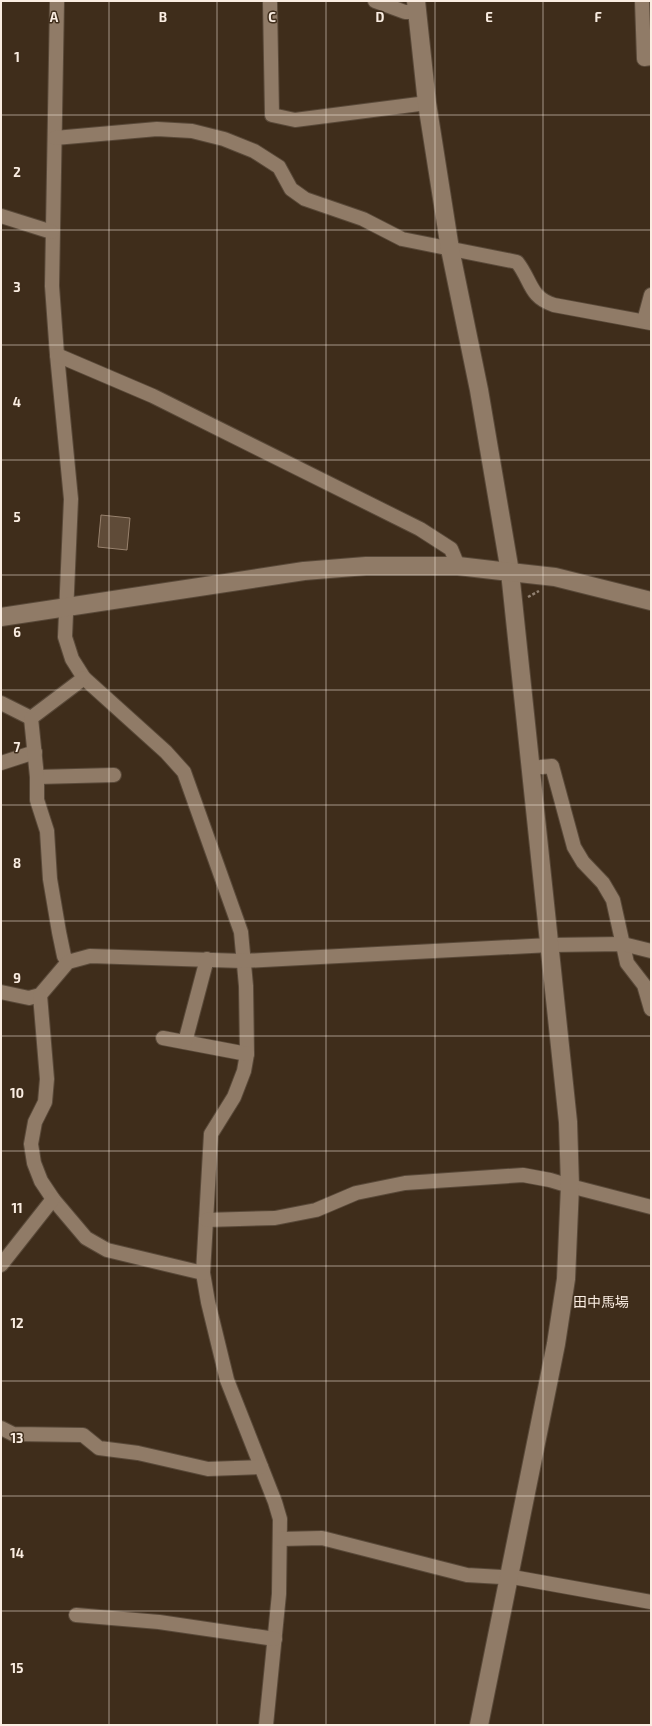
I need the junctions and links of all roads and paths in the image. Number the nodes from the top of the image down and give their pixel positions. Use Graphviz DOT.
graph roads {
  1 [pos="57,1"];
  2 [pos="375,1"];
  3 [pos="642,1"];
  4 [pos="270,3"];
  5 [pos="416,7"];
  6 [pos="651,58"];
  7 [pos="427,104"];
  8 [pos="55,138"];
  9 [pos="1,216"];
  10 [pos="52,232"];
  11 [pos="450,249"];
  12 [pos="651,294"];
  13 [pos="647,322"];
  14 [pos="57,355"];
  15 [pos="458,566"];
  16 [pos="510,572"];
  17 [pos="543,589"];
  18 [pos="527,597"];
  19 [pos="651,601"];
  20 [pos="65,607"];
  21 [pos="1,617"];
  22 [pos="84,678"];
  23 [pos="1,703"];
  24 [pos="32,718"];
  25 [pos="35,752"];
  26 [pos="1,763"];
  27 [pos="531,768"];
  28 [pos="114,774"];
  29 [pos="37,777"];
  30 [pos="550,944"];
  31 [pos="623,944"];
  32 [pos="651,951"];
  33 [pos="207,959"];
  34 [pos="243,960"];
  35 [pos="68,962"];
  36 [pos="1,992"];
  37 [pos="40,995"];
  38 [pos="651,1009"];
  39 [pos="163,1038"];
  40 [pos="185,1042"];
  41 [pos="247,1054"];
  42 [pos="570,1186"];
  43 [pos="53,1199"];
  44 [pos="651,1207"];
  45 [pos="206,1220"];
  46 [pos="1,1265"];
  47 [pos="203,1273"];
  48 [pos="1,1428"];
  49 [pos="261,1467"];
  50 [pos="280,1539"];
  51 [pos="509,1577"];
  52 [pos="651,1602"];
  53 [pos="76,1615"];
  54 [pos="275,1639"];
  55 [pos="266,1725"];
  56 [pos="479,1725"];
  1 -- 8 [label="street"];
  2 -- 5 [label="street"];
  3 -- 6 [label="street"];
  4 -- 7 [label="street"];
  5 -- 7 [label="street"];
  7 -- 11 [label="street"];
  8 -- 10 [label="street"];
  8 -- 11 [label="street"];
  9 -- 10 [label="street"];
  10 -- 14 [label="street"];
  11 -- 13 [label="street"];
  11 -- 16 [label="street"];
  12 -- 13 [label="street"];
  14 -- 15 [label="street"];
  14 -- 20 [label="street"];
  15 -- 16 [label="street"];
  15 -- 20 [label="street"];
  16 -- 19 [label="street"];
  16 -- 27 [label="street"];
  17 -- 18 [label="path"];
  20 -- 21 [label="street"];
  20 -- 22 [label="street"];
  22 -- 24 [label="street"];
  22 -- 34 [label="street"];
  23 -- 24 [label="street"];
  24 -- 25 [label="street"];
  25 -- 26 [label="street"];
  25 -- 29 [label="street"];
  27 -- 30 [label="street"];
  27 -- 31 [label="street"];
  28 -- 29 [label="street"];
  29 -- 35 [label="street"];
  30 -- 31 [label="street"];
  30 -- 34 [label="street"];
  30 -- 42 [label="street"];
  31 -- 32 [label="street"];
  31 -- 38 [label="street"];
  33 -- 34 [label="street"];
  33 -- 35 [label="street"];
  33 -- 40 [label="street"];
  34 -- 41 [label="street"];
  35 -- 37 [label="street"];
  36 -- 37 [label="street"];
  37 -- 43 [label="street"];
  39 -- 40 [label="street"];
  40 -- 41 [label="street"];
  41 -- 45 [label="street"];
  42 -- 44 [label="street"];
  42 -- 45 [label="street"];
  42 -- 51 [label="street"];
  43 -- 46 [label="street"];
  43 -- 47 [label="street"];
  45 -- 47 [label="street"];
  47 -- 49 [label="street"];
  48 -- 49 [label="street"];
  49 -- 50 [label="street"];
  50 -- 51 [label="street"];
  50 -- 54 [label="street"];
  51 -- 52 [label="street"];
  51 -- 56 [label="street"];
  53 -- 54 [label="street"];
  54 -- 55 [label="street"];
}
